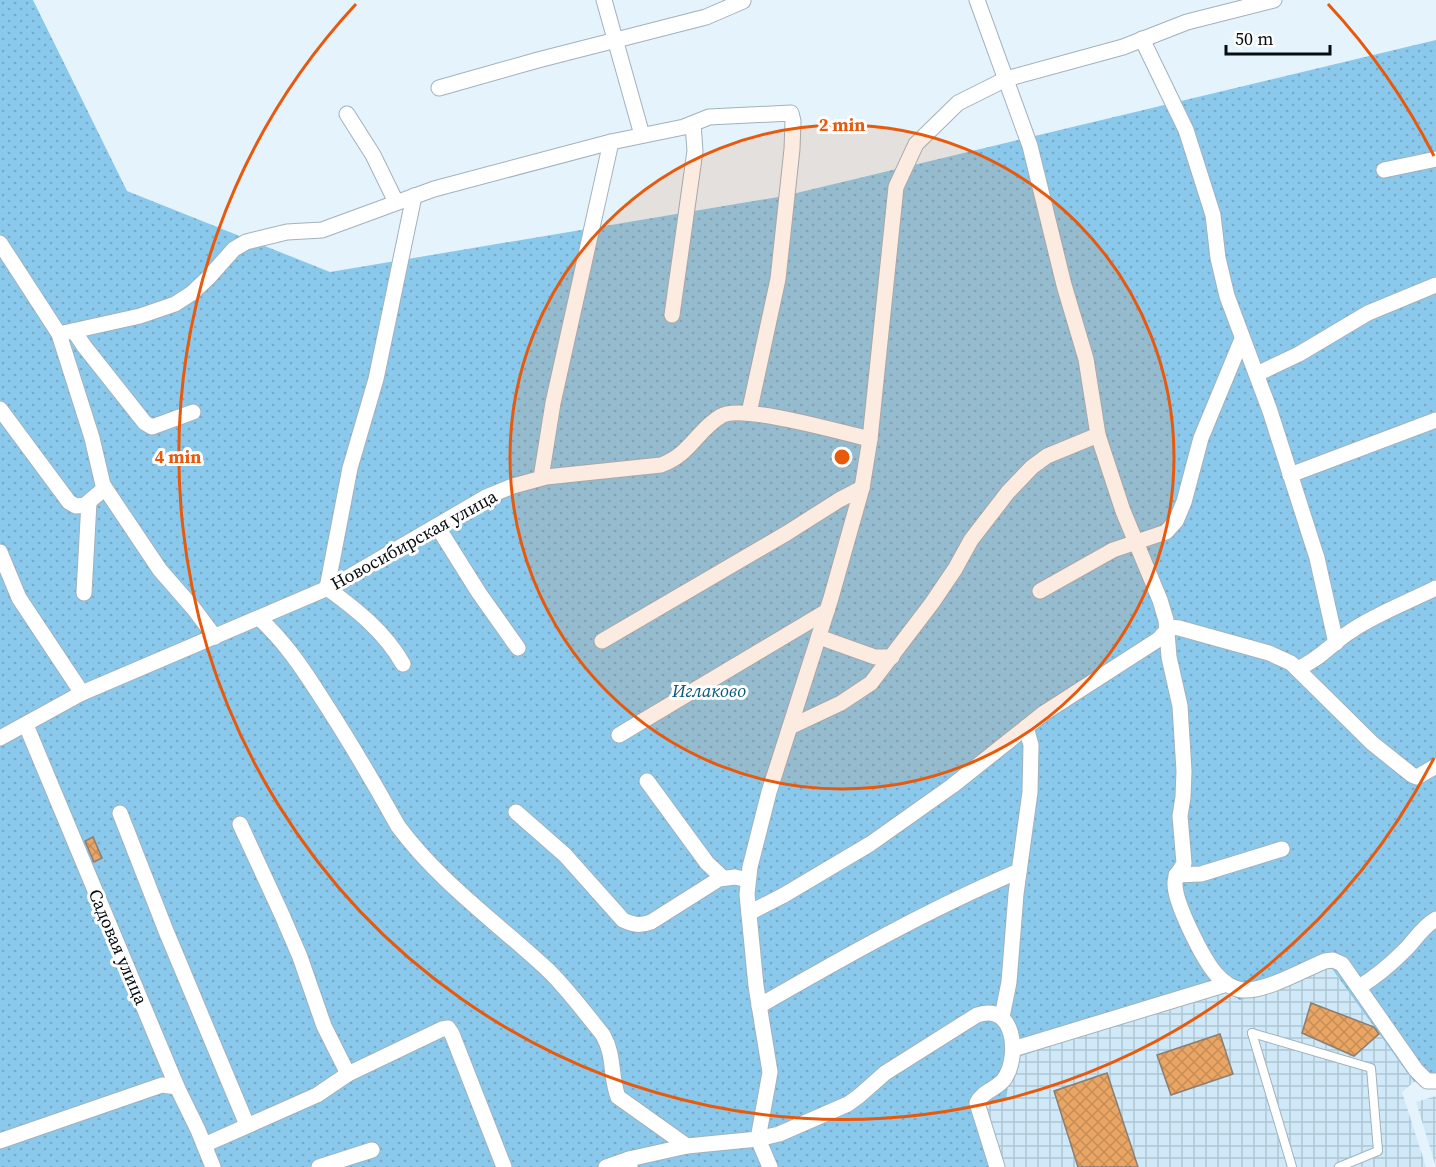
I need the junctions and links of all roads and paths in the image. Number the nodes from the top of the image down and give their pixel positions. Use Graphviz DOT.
graph roads {
  1 [pos="604,0"];
  2 [pos="743,0"];
  3 [pos="977,0"];
  4 [pos="1274,0"];
  5 [pos="615,39"];
  6 [pos="1142,39"];
  7 [pos="1006,79"];
  8 [pos="440,88"];
  9 [pos="347,114"];
  10 [pos="693,124"];
  11 [pos="642,135"];
  12 [pos="611,142"];
  13 [pos="1436,159"];
  14 [pos="1384,170"];
  15 [pos="414,196"];
  16 [pos="396,202"];
  17 [pos="0,243"];
  18 [pos="1436,285"];
  19 [pos="672,315"];
  20 [pos="74,331"];
  21 [pos="59,334"];
  22 [pos="1242,339"];
  23 [pos="1257,374"];
  24 [pos="0,409"];
  25 [pos="193,412"];
  26 [pos="749,413"];
  27 [pos="1436,420"];
  28 [pos="1098,435"];
  29 [pos="870,439"];
  30 [pos="1290,475"];
  31 [pos="541,478"];
  32 [pos="105,488"];
  33 [pos="862,488"];
  34 [pos="89,502"];
  35 [pos="437,526"];
  36 [pos="1135,542"];
  37 [pos="0,552"];
  38 [pos="327,588"];
  39 [pos="1436,588"];
  40 [pos="1040,591"];
  41 [pos="84,593"];
  42 [pos="827,611"];
  43 [pos="259,618"];
  44 [pos="1167,629"];
  45 [pos="215,637"];
  46 [pos="819,637"];
  47 [pos="602,641"];
  48 [pos="1336,643"];
  49 [pos="518,648"];
  50 [pos="892,657"];
  51 [pos="403,664"];
  52 [pos="1297,669"];
  53 [pos="82,693"];
  54 [pos="26,725"];
  55 [pos="789,727"];
  56 [pos="1026,727"];
  57 [pos="619,735"];
  58 [pos="0,738"];
  59 [pos="1436,766"];
  60 [pos="647,781"];
  61 [pos="516,812"];
  62 [pos="120,813"];
  63 [pos="240,824"];
  64 [pos="1282,849"];
  65 [pos="1019,872"];
  66 [pos="1176,875"];
  67 [pos="723,878"];
  68 [pos="748,880"];
  69 [pos="749,913"];
  70 [pos="1436,920"];
  71 [pos="1227,984"];
  72 [pos="1359,987"];
  73 [pos="759,1006"];
  74 [pos="1002,1017"];
  75 [pos="1013,1049"];
  76 [pos="348,1074"];
  77 [pos="1436,1081"];
  78 [pos="177,1087"];
  79 [pos="246,1125"];
  80 [pos="758,1139"];
  81 [pos="0,1142"];
  82 [pos="204,1145"];
  83 [pos="687,1146"];
  84 [pos="372,1150"];
  85 [pos="630,1163"];
  86 [pos="213,1167"];
  87 [pos="319,1167"];
  88 [pos="504,1167"];
  89 [pos="606,1167"];
  90 [pos="770,1167"];
  91 [pos="997,1167"];
  92 [pos="1292,1167"];
  93 [pos="1339,1167"];
  1 -- 5 [label="street"];
  2 -- 5 [label="street"];
  3 -- 7 [label="street"];
  4 -- 6 [label="street"];
  5 -- 8 [label="street"];
  5 -- 11 [label="street"];
  6 -- 7 [label="street"];
  6 -- 22 [label="street"];
  7 -- 28 [label="street"];
  7 -- 29 [label="street"];
  9 -- 16 [label="street"];
  10 -- 11 [label="street"];
  10 -- 19 [label="street"];
  10 -- 26 [label="street"];
  11 -- 12 [label="street"];
  12 -- 15 [label="street"];
  12 -- 31 [label="street"];
  13 -- 14 [label="street"];
  15 -- 16 [label="street"];
  15 -- 38 [label="street"];
  16 -- 20 [label="street"];
  17 -- 21 [label="street"];
  18 -- 23 [label="street"];
  20 -- 21 [label="street"];
  20 -- 25 [label="street"];
  21 -- 32 [label="street"];
  22 -- 23 [label="street"];
  22 -- 36 [label="street"];
  23 -- 30 [label="street"];
  24 -- 34 [label="street"];
  26 -- 29 [label="street, Новосибирская улица"];
  26 -- 31 [label="street, Новосибирская улица"];
  27 -- 30 [label="street"];
  28 -- 36 [label="street"];
  28 -- 50 [label="street"];
  29 -- 33 [label="street"];
  30 -- 48 [label="street"];
  31 -- 35 [label="street, Новосибирская улица"];
  32 -- 34 [label="street"];
  32 -- 45 [label="street"];
  33 -- 42 [label="street"];
  33 -- 47 [label="street"];
  34 -- 41 [label="street"];
  35 -- 38 [label="street, Новосибирская улица"];
  35 -- 49 [label="street"];
  36 -- 40 [label="street"];
  36 -- 44 [label="street"];
  37 -- 53 [label="street"];
  38 -- 43 [label="street, Новосибирская улица"];
  38 -- 51 [label="street"];
  39 -- 48 [label="street"];
  42 -- 46 [label="street"];
  42 -- 57 [label="street"];
  43 -- 45 [label="street, Новосибирская улица"];
  43 -- 83 [label="street"];
  44 -- 52 [label="street"];
  44 -- 56 [label="street"];
  44 -- 66 [label="street"];
  45 -- 53 [label="street, Новосибирская улица"];
  46 -- 50 [label="street"];
  46 -- 55 [label="street"];
  48 -- 52 [label="street"];
  50 -- 55 [label="street"];
  52 -- 59 [label="street"];
  53 -- 54 [label="street, Новосибирская улица"];
  54 -- 58 [label="street, Новосибирская улица"];
  54 -- 78 [label="street, Садовая улица"];
  55 -- 68 [label="street"];
  56 -- 65 [label="street"];
  56 -- 69 [label="street"];
  60 -- 67 [label="street"];
  61 -- 67 [label="street"];
  62 -- 79 [label="street"];
  63 -- 76 [label="street"];
  64 -- 66 [label="street"];
  65 -- 73 [label="street"];
  65 -- 74 [label="street"];
  66 -- 71 [label="street"];
  67 -- 68 [label="street"];
  68 -- 69 [label="street"];
  69 -- 73 [label="street"];
  70 -- 72 [label="street"];
  71 -- 72 [label="street"];
  71 -- 75 [label="street"];
  72 -- 77 [label="street"];
  73 -- 80 [label="street"];
  74 -- 75 [label="street"];
  74 -- 80 [label="street"];
  75 -- 91 [label="street"];
  76 -- 79 [label="street"];
  76 -- 88 [label="street"];
  78 -- 81 [label="street"];
  78 -- 82 [label="street, Садовая улица"];
  79 -- 82 [label="street"];
  80 -- 83 [label="street"];
  80 -- 90 [label="street"];
  82 -- 86 [label="street, Садовая улица"];
  83 -- 85 [label="street"];
  84 -- 87 [label="street"];
  85 -- 89 [label="street"];
  92 -- 93 [label="lane"];
}
